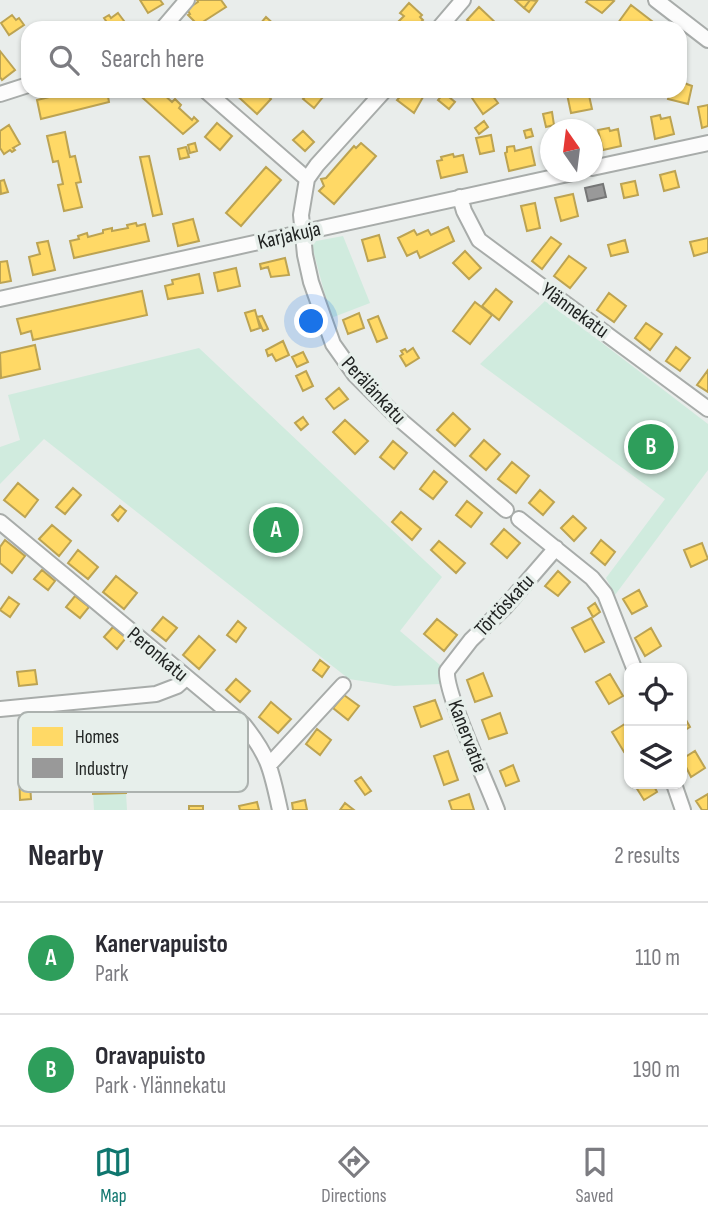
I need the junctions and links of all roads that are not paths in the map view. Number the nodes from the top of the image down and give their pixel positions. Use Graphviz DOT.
graph roads {
  1 [pos="187,0"];
  2 [pos="463,0"];
  3 [pos="656,0"];
  4 [pos="169,21"];
  5 [pos="445,21"];
  6 [pos="683,21"];
  7 [pos="687,24"];
  8 [pos="708,40"];
  9 [pos="21,87"];
  10 [pos="0,94"];
  11 [pos="214,98"];
  12 [pos="378,98"];
  13 [pos="708,143"];
  14 [pos="603,166"];
  15 [pos="307,179"];
  16 [pos="540,180"];
  17 [pos="460,197"];
  18 [pos="302,232"];
  19 [pos="0,299"];
  20 [pos="708,409"];
  21 [pos="506,510"];
  22 [pos="519,520"];
  23 [pos="0,522"];
  24 [pos="556,548"];
  25 [pos="452,663"];
  26 [pos="632,663"];
  27 [pos="186,678"];
  28 [pos="343,685"];
  29 [pos="0,709"];
  30 [pos="228,712"];
  31 [pos="248,730"];
  32 [pos="270,764"];
  33 [pos="676,789"];
  34 [pos="280,810"];
  35 [pos="497,810"];
  36 [pos="683,810"];
  1 -- 4 [label="street"];
  2 -- 5 [label="street"];
  3 -- 6 [label="street"];
  7 -- 8 [label="street"];
  9 -- 10 [label="street"];
  11 -- 15 [label="street"];
  12 -- 15 [label="street"];
  13 -- 14 [label="street"];
  15 -- 18 [label="street, Perälänkatu"];
  16 -- 17 [label="street, Karjakuja"];
  17 -- 18 [label="street, Karjakuja"];
  17 -- 20 [label="street, Ylännekatu"];
  18 -- 19 [label="street, Karjakuja"];
  18 -- 21 [label="street, Perälänkatu"];
  22 -- 24 [label="street"];
  23 -- 27 [label="street, Peronkatu"];
  24 -- 25 [label="street, Törtöskatu"];
  24 -- 26 [label="street"];
  25 -- 35 [label="street, Kanervatie"];
  27 -- 29 [label="street"];
  27 -- 30 [label="street, Peronkatu"];
  28 -- 32 [label="street"];
  31 -- 32 [label="street, Peronkatu"];
  32 -- 34 [label="street, Peronkatu"];
  33 -- 36 [label="street"];
}
